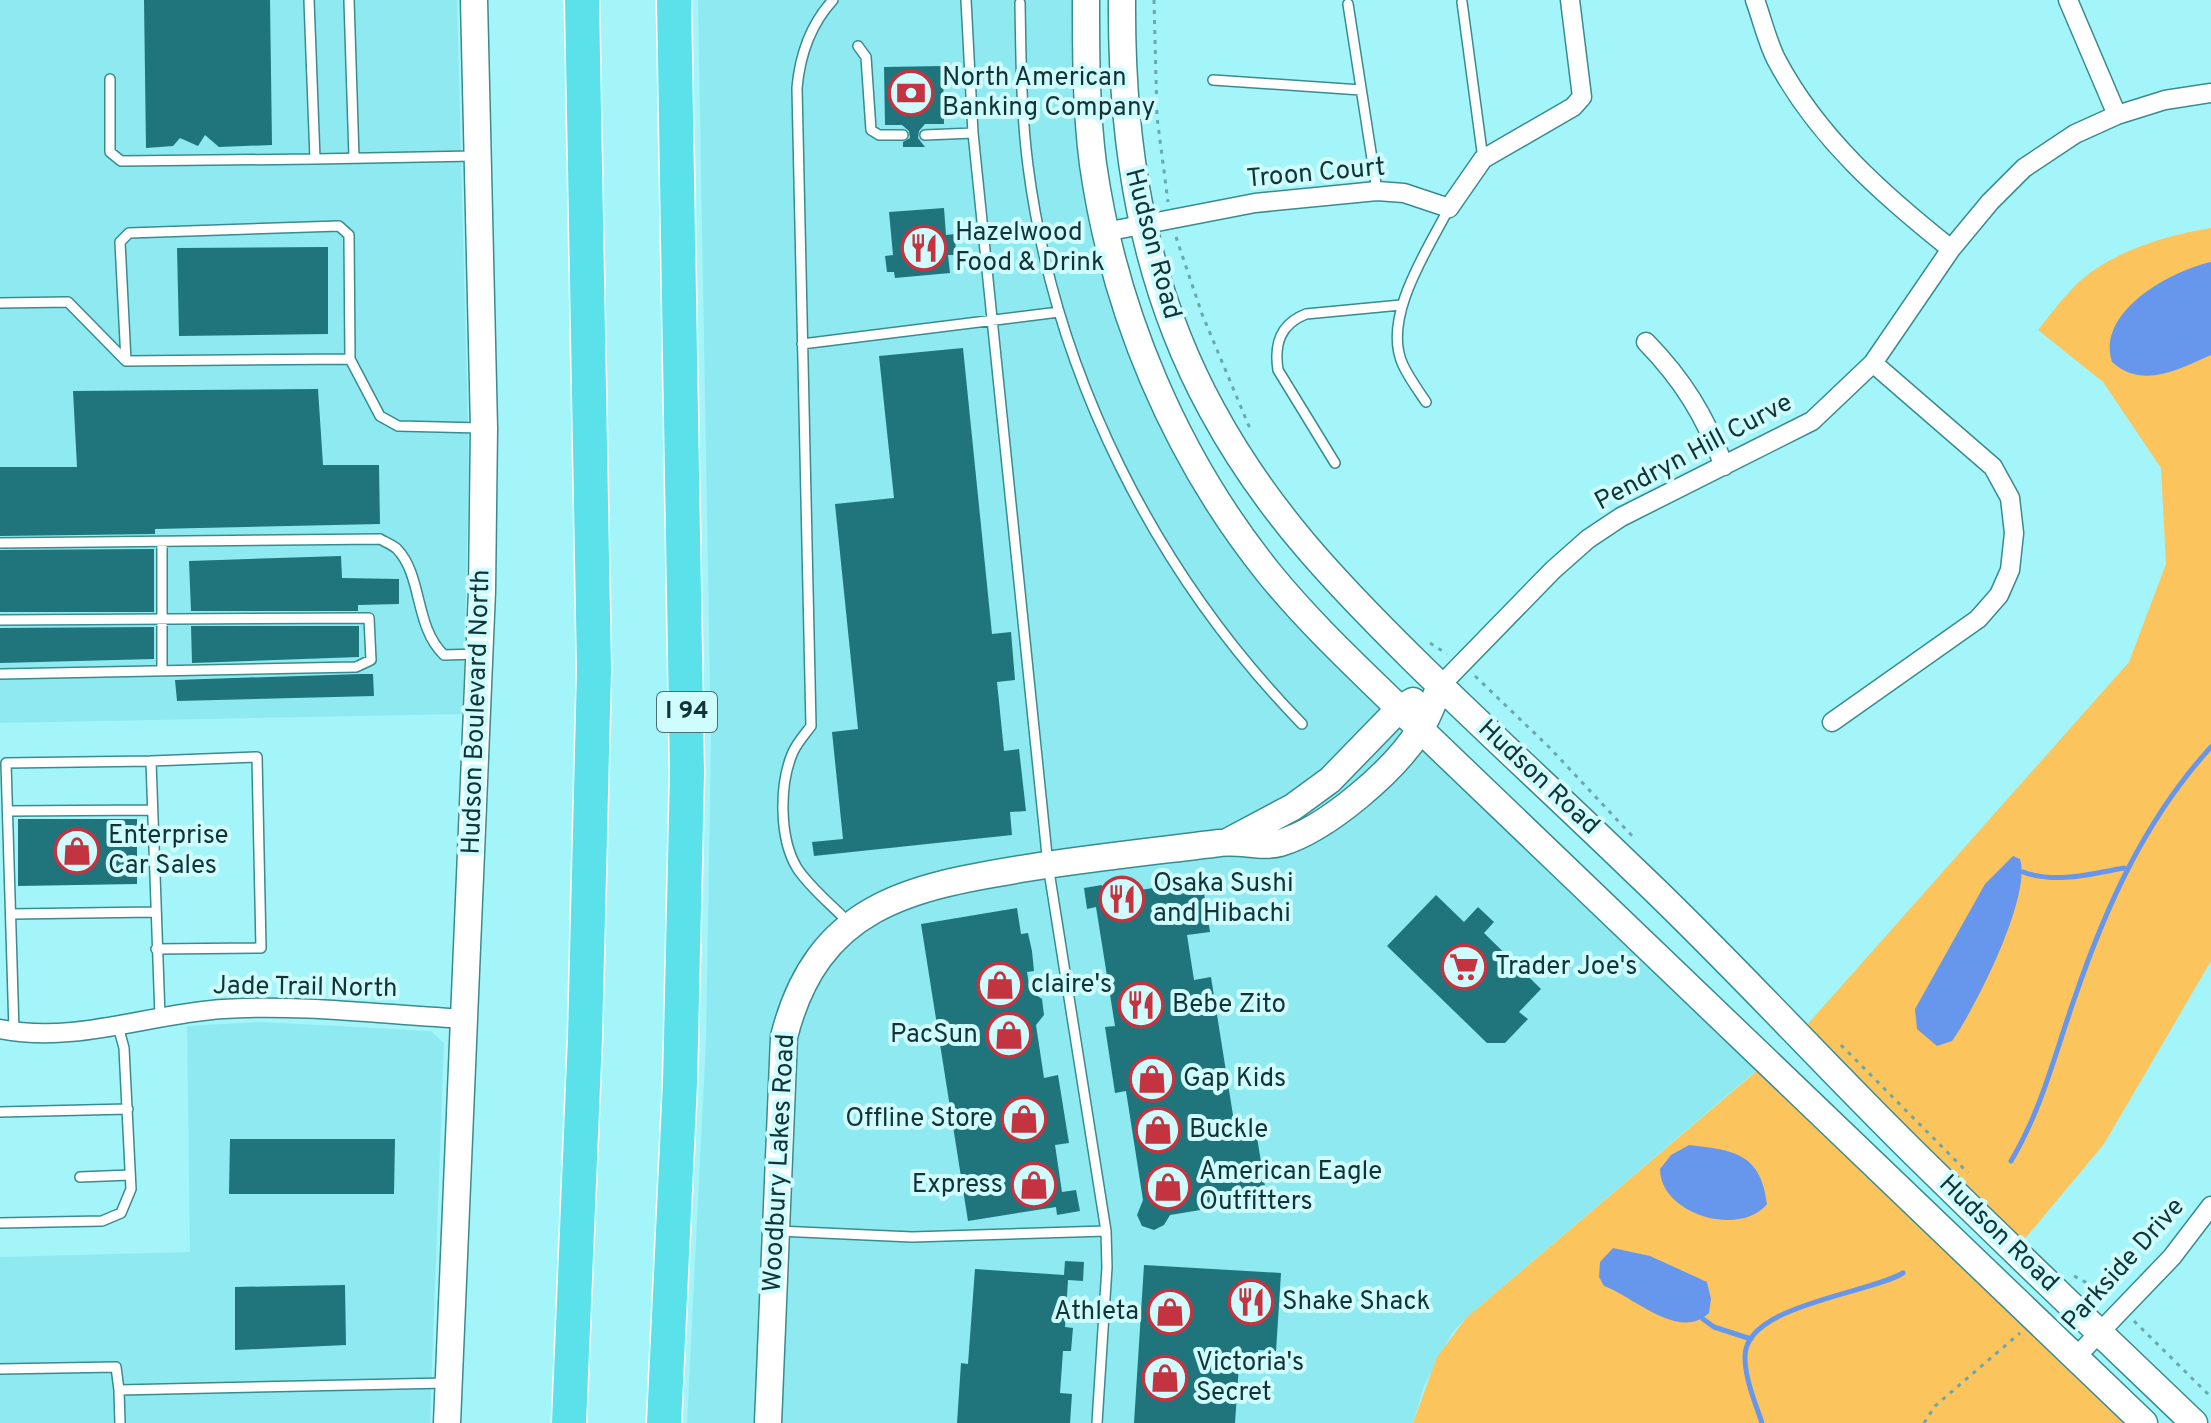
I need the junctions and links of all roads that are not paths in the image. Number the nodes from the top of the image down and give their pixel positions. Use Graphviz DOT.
graph roads {
  1 [pos="309,0"];
  2 [pos="349,0"];
  3 [pos="474,0"];
  4 [pos="582,0"];
  5 [pos="674,0"];
  6 [pos="833,0"];
  7 [pos="966,0"];
  8 [pos="1086,0"];
  9 [pos="1122,0"];
  10 [pos="1570,0"];
  11 [pos="1755,0"];
  12 [pos="2068,0"];
  13 [pos="1462,2"];
  14 [pos="1020,3"];
  15 [pos="1348,4"];
  16 [pos="858,46"];
  17 [pos="110,79"];
  18 [pos="1213,80"];
  19 [pos="1361,90"];
  20 [pos="2211,93"];
  21 [pos="2117,115"];
  22 [pos="973,133"];
  23 [pos="903,135"];
  24 [pos="925,135"];
  25 [pos="478,156"];
  26 [pos="354,158"];
  27 [pos="315,159"];
  28 [pos="1483,159"];
  29 [pos="1377,191"];
  30 [pos="1449,208"];
  31 [pos="1142,225"];
  32 [pos="1105,232"];
  33 [pos="1951,249"];
  34 [pos="0,303"];
  35 [pos="1401,305"];
  36 [pos="1059,312"];
  37 [pos="992,321"];
  38 [pos="1646,342"];
  39 [pos="802,344"];
  40 [pos="350,359"];
  41 [pos="126,361"];
  42 [pos="1873,363"];
  43 [pos="1426,402"];
  44 [pos="484,428"];
  45 [pos="1335,463"];
  46 [pos="1724,466"];
  47 [pos="0,543"];
  48 [pos="162,543"];
  49 [pos="161,619"];
  50 [pos="0,620"];
  51 [pos="480,654"];
  52 [pos="162,670"];
  53 [pos="0,674"];
  54 [pos="1440,686"];
  55 [pos="1399,709"];
  56 [pos="1832,722"];
  57 [pos="1302,724"];
  58 [pos="1420,729"];
  59 [pos="151,761"];
  60 [pos="152,810"];
  61 [pos="8,811"];
  62 [pos="1228,842"];
  63 [pos="1048,865"];
  64 [pos="155,912"];
  65 [pos="11,914"];
  66 [pos="851,925"];
  67 [pos="156,949"];
  68 [pos="160,1017"];
  69 [pos="467,1019"];
  70 [pos="118,1026"];
  71 [pos="7,1030"];
  72 [pos="128,1109"];
  73 [pos="0,1112"];
  74 [pos="130,1175"];
  75 [pos="80,1177"];
  76 [pos="2211,1206"];
  77 [pos="0,1223"];
  78 [pos="775,1231"];
  79 [pos="1106,1231"];
  80 [pos="2100,1333"];
  81 [pos="2075,1358"];
  82 [pos="0,1369"];
  83 [pos="449,1383"];
  84 [pos="119,1390"];
  85 [pos="120,1423"];
  86 [pos="447,1423"];
  87 [pos="569,1423"];
  88 [pos="664,1423"];
  89 [pos="768,1423"];
  90 [pos="1097,1423"];
  91 [pos="2144,1423"];
  92 [pos="2194,1423"];
  1 -- 27 [label="lane"];
  2 -- 26 [label="lane"];
  3 -- 25 [label="street, Hudson Boulevard North"];
  4 -- 87 [label="highway"];
  5 -- 88 [label="highway, I 94"];
  6 -- 39 [label="lane"];
  7 -- 22 [label="lane"];
  8 -- 32 [label="street, Hudson Road"];
  9 -- 31 [label="street, Hudson Road"];
  10 -- 28 [label="street"];
  11 -- 33 [label="street"];
  12 -- 21 [label="street"];
  13 -- 28 [label="lane"];
  14 -- 36 [label="lane"];
  15 -- 19 [label="lane"];
  16 -- 23 [label="lane"];
  17 -- 27 [label="lane"];
  18 -- 19 [label="lane"];
  19 -- 29 [label="lane"];
  20 -- 21 [label="street, Pendryn Hill Curve"];
  21 -- 33 [label="street, Pendryn Hill Curve"];
  22 -- 24 [label="lane"];
  22 -- 37 [label="lane"];
  25 -- 26 [label="lane"];
  25 -- 44 [label="street, Hudson Boulevard North"];
  26 -- 27 [label="lane"];
  28 -- 30 [label="street"];
  29 -- 30 [label="street, Troon Court"];
  29 -- 31 [label="street, Troon Court"];
  30 -- 35 [label="lane"];
  31 -- 32 [label="street, Troon Court"];
  31 -- 54 [label="street, Hudson Road"];
  32 -- 55 [label="street, Hudson Road"];
  33 -- 42 [label="street, Pendryn Hill Curve"];
  34 -- 41 [label="lane"];
  35 -- 43 [label="lane"];
  35 -- 45 [label="lane"];
  36 -- 37 [label="lane"];
  36 -- 57 [label="lane"];
  37 -- 39 [label="lane"];
  37 -- 63 [label="lane"];
  38 -- 46 [label="street"];
  39 -- 66 [label="lane"];
  40 -- 41 [label="lane"];
  40 -- 41 [label="lane"];
  40 -- 44 [label="lane"];
  42 -- 46 [label="street, Pendryn Hill Curve"];
  42 -- 56 [label="street"];
  44 -- 51 [label="street, Hudson Boulevard North"];
  46 -- 54 [label="street, Pendryn Hill Curve"];
  47 -- 48 [label="lane"];
  48 -- 49 [label="lane"];
  48 -- 51 [label="lane"];
  49 -- 50 [label="lane"];
  49 -- 52 [label="lane"];
  49 -- 52 [label="lane"];
  51 -- 69 [label="street, Hudson Boulevard North"];
  52 -- 53 [label="lane"];
  54 -- 55 [label="street"];
  54 -- 58 [label="street, Woodbury Lakes Road"];
  54 -- 80 [label="street, Hudson Road"];
  55 -- 58 [label="street, Hudson Road"];
  55 -- 62 [label="street"];
  58 -- 62 [label="street, Woodbury Lakes Road"];
  58 -- 81 [label="street, Hudson Road"];
  59 -- 60 [label="lane"];
  59 -- 61 [label="lane"];
  59 -- 67 [label="lane"];
  60 -- 61 [label="lane"];
  60 -- 64 [label="lane"];
  61 -- 65 [label="lane"];
  62 -- 63 [label="street, Woodbury Lakes Road"];
  63 -- 66 [label="street, Woodbury Lakes Road"];
  63 -- 79 [label="lane"];
  64 -- 65 [label="lane"];
  64 -- 67 [label="lane"];
  65 -- 71 [label="lane"];
  66 -- 78 [label="street, Woodbury Lakes Road"];
  67 -- 68 [label="lane"];
  68 -- 69 [label="street, Jade Trail North"];
  68 -- 70 [label="street, Jade Trail North"];
  69 -- 83 [label="street, Hudson Boulevard North"];
  70 -- 71 [label="street, Jade Trail North"];
  70 -- 72 [label="lane"];
  72 -- 73 [label="lane"];
  72 -- 74 [label="lane"];
  74 -- 75 [label="lane"];
  74 -- 77 [label="lane"];
  76 -- 80 [label="street, Parkside Drive"];
  78 -- 79 [label="lane"];
  78 -- 89 [label="street, Woodbury Lakes Road"];
  79 -- 90 [label="lane"];
  80 -- 81 [label="street, Parkside Drive"];
  80 -- 92 [label="street, Hudson Road"];
  81 -- 91 [label="street, Hudson Road"];
  82 -- 84 [label="lane"];
  83 -- 84 [label="lane"];
  83 -- 86 [label="street, Hudson Boulevard North"];
  84 -- 85 [label="lane"];
}
